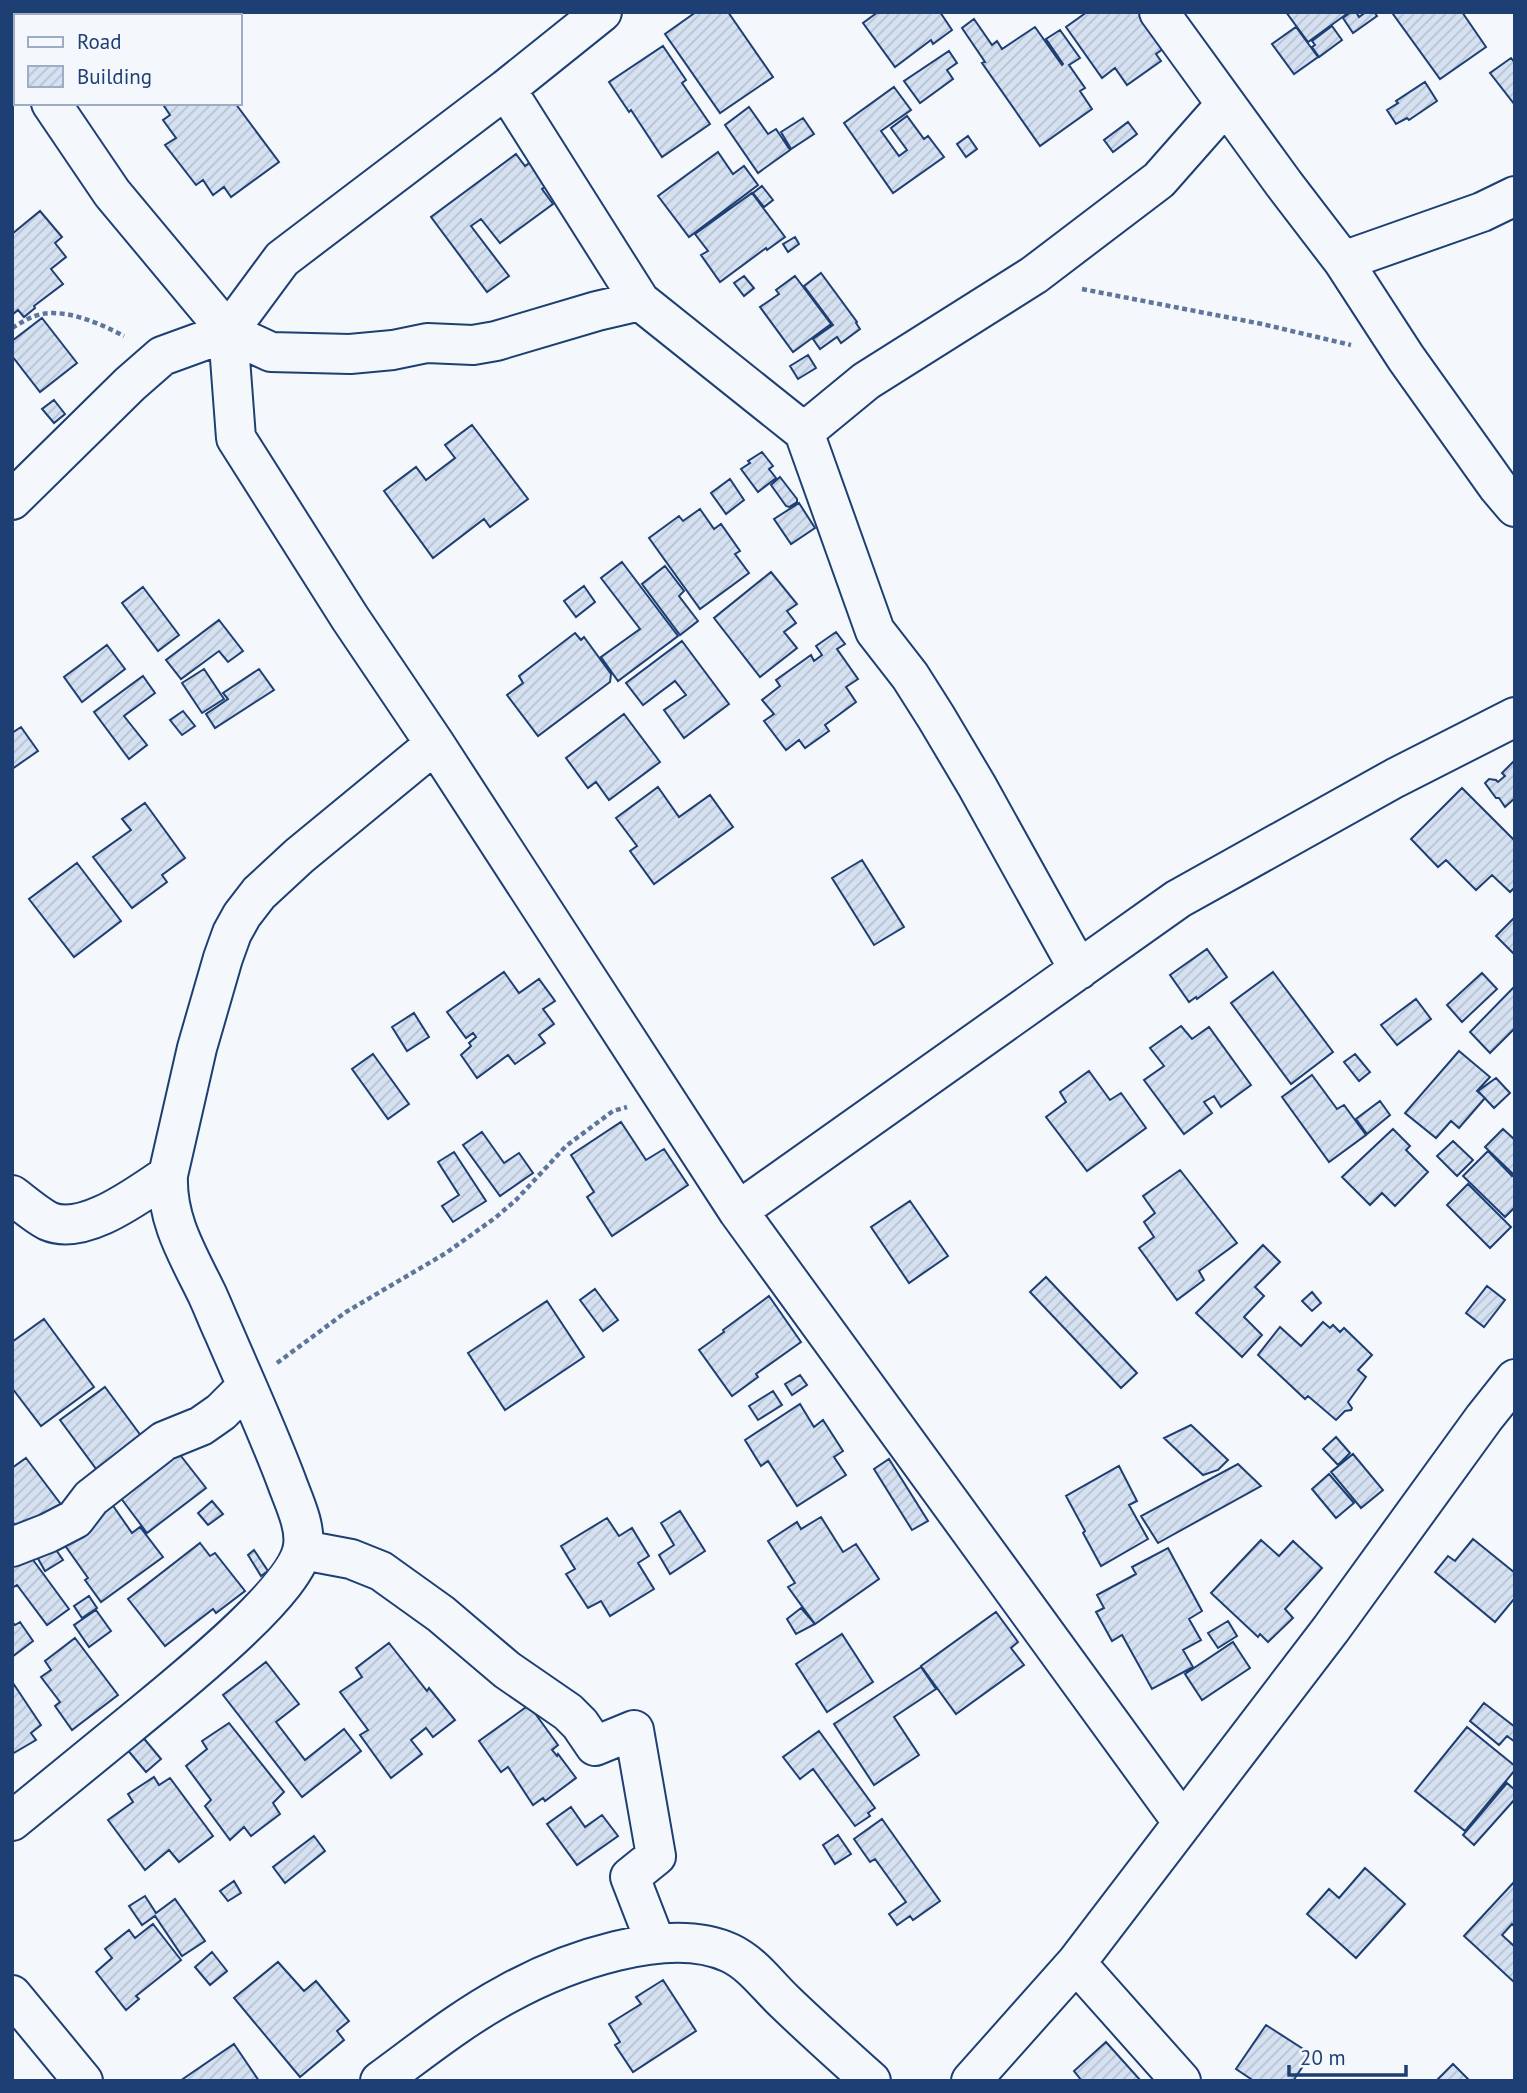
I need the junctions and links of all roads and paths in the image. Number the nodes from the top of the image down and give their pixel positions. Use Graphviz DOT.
graph roads {
  1 [pos="602,12"];
  2 [pos="1159,12"];
  3 [pos="506,89"];
  4 [pos="1226,104"];
  5 [pos="52,105"];
  6 [pos="1515,196"];
  7 [pos="1343,261"];
  8 [pos="1034,275"];
  9 [pos="640,301"];
  10 [pos="12,328"];
  11 [pos="228,332"];
  12 [pos="162,356"];
  13 [pos="1406,358"];
  14 [pos="804,432"];
  15 [pos="12,500"];
  16 [pos="1515,506"];
  17 [pos="1515,717"];
  18 [pos="435,744"];
  19 [pos="1079,970"];
  20 [pos="668,1103"];
  21 [pos="168,1175"];
  22 [pos="12,1195"];
  23 [pos="738,1211"];
  24 [pos="1515,1379"];
  25 [pos="247,1386"];
  26 [pos="12,1547"];
  27 [pos="303,1550"];
  28 [pos="12,1821"];
  29 [pos="1183,1823"];
  30 [pos="656,1944"];
  31 [pos="1076,1963"];
  32 [pos="12,1996"];
  33 [pos="83,2081"];
  34 [pos="380,2081"];
  35 [pos="871,2081"];
  36 [pos="971,2081"];
  37 [pos="1181,2081"];
  1 -- 3 [label="street"];
  2 -- 4 [label="street"];
  3 -- 9 [label="street"];
  3 -- 11 [label="street"];
  4 -- 7 [label="street"];
  4 -- 8 [label="street"];
  5 -- 11 [label="street"];
  6 -- 7 [label="street"];
  7 -- 13 [label="street"];
  8 -- 13 [label="path"];
  8 -- 14 [label="street"];
  9 -- 11 [label="street"];
  9 -- 14 [label="street"];
  10 -- 12 [label="path"];
  11 -- 12 [label="street"];
  11 -- 18 [label="street"];
  12 -- 15 [label="street"];
  13 -- 16 [label="street"];
  14 -- 19 [label="street"];
  17 -- 19 [label="street"];
  18 -- 20 [label="street"];
  18 -- 21 [label="street"];
  19 -- 23 [label="street"];
  20 -- 23 [label="street"];
  20 -- 25 [label="path"];
  21 -- 22 [label="street"];
  21 -- 25 [label="street"];
  23 -- 29 [label="street"];
  24 -- 29 [label="street"];
  25 -- 26 [label="street"];
  25 -- 27 [label="street"];
  27 -- 28 [label="street"];
  27 -- 30 [label="street"];
  29 -- 31 [label="street"];
  30 -- 34 [label="street"];
  30 -- 35 [label="street"];
  31 -- 36 [label="street"];
  31 -- 37 [label="street"];
  32 -- 33 [label="street"];
}
